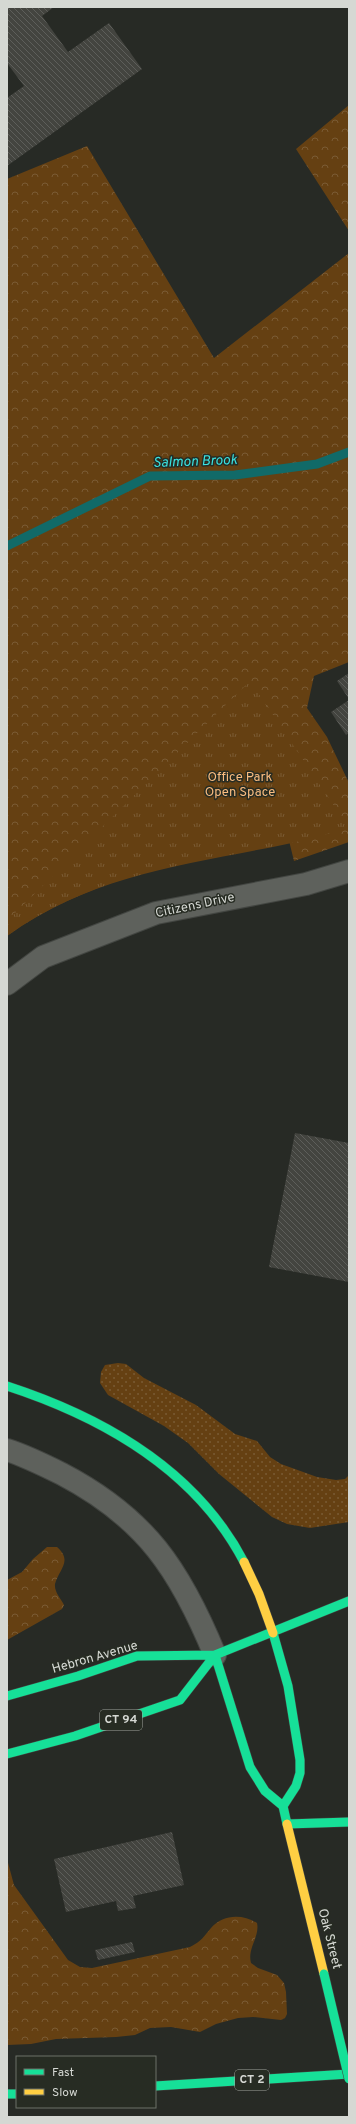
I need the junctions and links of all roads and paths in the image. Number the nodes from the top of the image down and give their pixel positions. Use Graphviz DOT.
graph roads {
  1 [pos="349,871"];
  2 [pos="7,984"];
  3 [pos="7,1386"];
  4 [pos="7,1450"];
  5 [pos="349,1601"];
  6 [pos="274,1633"];
  7 [pos="215,1655"];
  8 [pos="7,1696"];
  9 [pos="7,1754"];
  10 [pos="283,1806"];
  11 [pos="349,1822"];
  12 [pos="287,1824"];
  13 [pos="349,2074"];
  14 [pos="349,2079"];
  15 [pos="156,2086"];
  1 -- 2 [label="street, Citizens Drive"];
  3 -- 6 [label="main road"];
  4 -- 7 [label="street"];
  5 -- 6 [label="main road, Hebron Avenue"];
  6 -- 7 [label="main road, Hebron Avenue"];
  6 -- 10 [label="main road"];
  7 -- 8 [label="main road, Hebron Avenue"];
  7 -- 9 [label="main road, CT 94"];
  7 -- 10 [label="main road"];
  10 -- 12 [label="main road, Oak Street"];
  11 -- 12 [label="main road"];
  12 -- 14 [label="main road, Oak Street, bridge"];
  13 -- 15 [label="main road, CT 2"];
}
